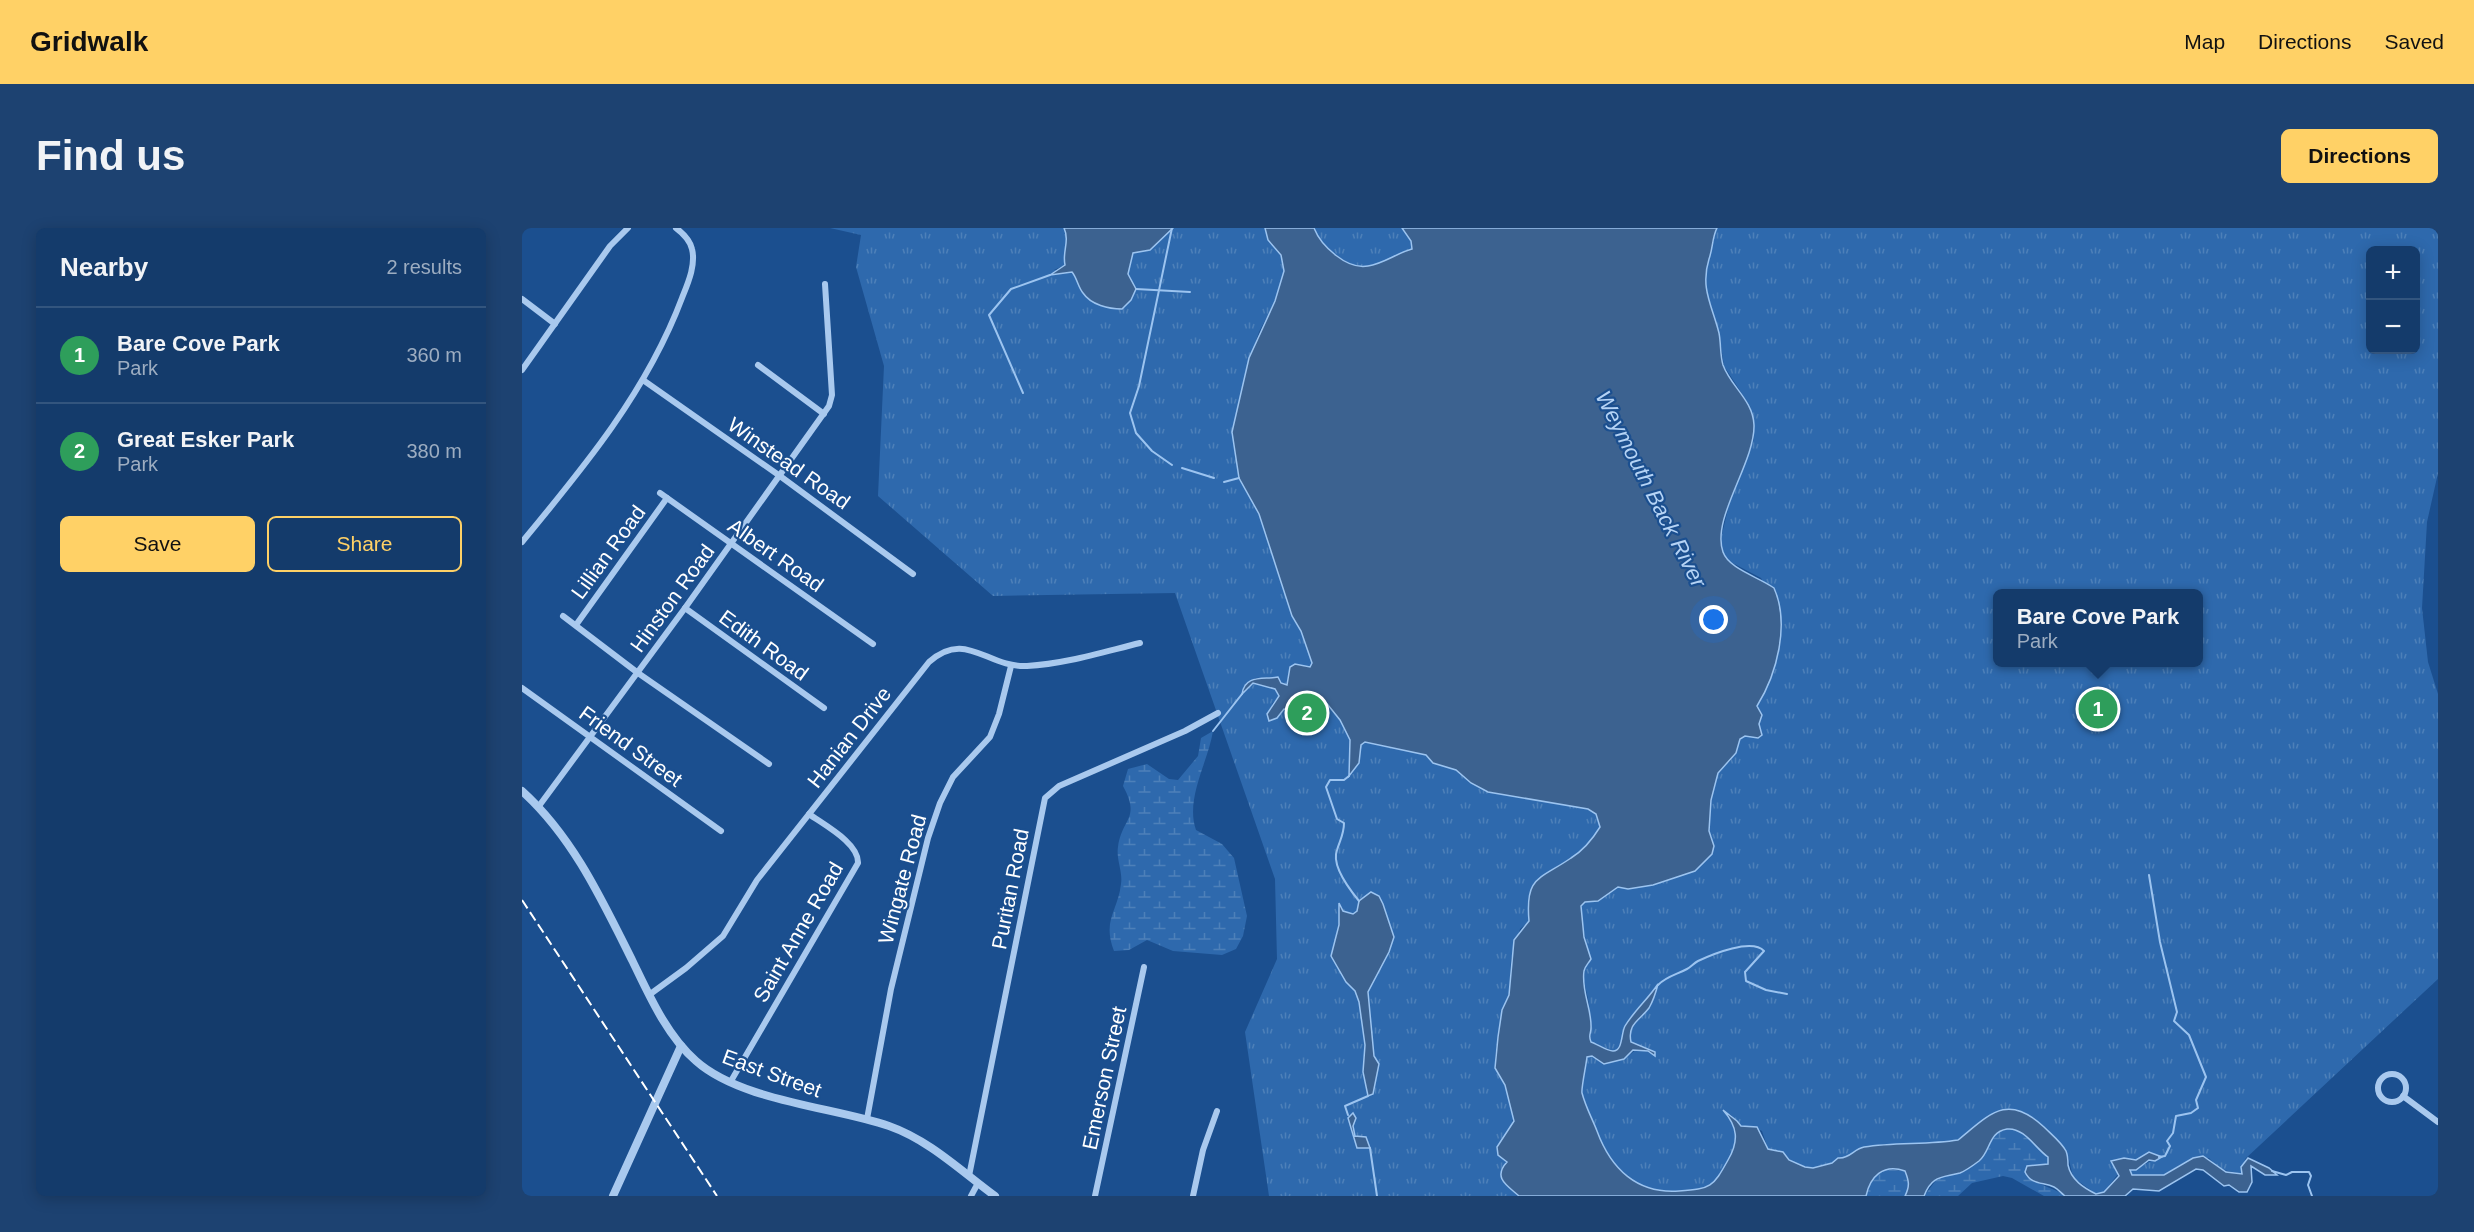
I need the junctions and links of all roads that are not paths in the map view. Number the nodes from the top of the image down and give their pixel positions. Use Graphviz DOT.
graph roads {
  1 [pos="628,228"];
  2 [pos="676,228"];
  3 [pos="825,284"];
  4 [pos="522,299"];
  5 [pos="555,324"];
  6 [pos="758,365"];
  7 [pos="522,370"];
  8 [pos="643,380"];
  9 [pos="824,414"];
  10 [pos="780,476"];
  11 [pos="660,493"];
  12 [pos="667,498"];
  13 [pos="522,542"];
  14 [pos="732,543"];
  15 [pos="913,574"];
  16 [pos="685,608"];
  17 [pos="563,616"];
  18 [pos="576,625"];
  19 [pos="1140,643"];
  20 [pos="873,644"];
  21 [pos="1011,666"];
  22 [pos="638,673"];
  23 [pos="522,688"];
  24 [pos="824,708"];
  25 [pos="1218,713"];
  26 [pos="590,737"];
  27 [pos="769,764"];
  28 [pos="522,791"];
  29 [pos="539,806"];
  30 [pos="809,814"];
  31 [pos="721,831"];
  32 [pos="1144,967"];
  33 [pos="649,995"];
  34 [pos="681,1046"];
  35 [pos="731,1081"];
  36 [pos="2403,1096"];
  37 [pos="1217,1111"];
  38 [pos="867,1119"];
  39 [pos="2438,1122"];
  40 [pos="969,1176"];
  41 [pos="978,1183"];
  42 [pos="614,1196"];
  43 [pos="971,1196"];
  44 [pos="995,1196"];
  45 [pos="1095,1196"];
  46 [pos="1194,1196"];
  1 -- 5 [label="street"];
  2 -- 8 [label="street"];
  3 -- 9 [label="street, Hinston Road"];
  4 -- 5 [label="street"];
  5 -- 7 [label="street"];
  6 -- 9 [label="street"];
  8 -- 10 [label="street, Winstead Road"];
  8 -- 13 [label="street"];
  9 -- 10 [label="street, Hinston Road"];
  10 -- 14 [label="street, Hinston Road"];
  10 -- 15 [label="street, Winstead Road"];
  11 -- 12 [label="street, Albert Road"];
  12 -- 14 [label="street, Albert Road"];
  12 -- 18 [label="street, Lillian Road"];
  14 -- 16 [label="street, Hinston Road"];
  14 -- 20 [label="street, Albert Road"];
  16 -- 22 [label="street, Hinston Road"];
  16 -- 24 [label="street, Edith Road"];
  17 -- 18 [label="street"];
  18 -- 22 [label="street"];
  19 -- 21 [label="street, Hanian Drive"];
  21 -- 30 [label="street, Hanian Drive"];
  21 -- 38 [label="street, Wingate Road"];
  22 -- 26 [label="street, Hinston Road"];
  22 -- 27 [label="street"];
  23 -- 26 [label="street, Friend Street"];
  25 -- 40 [label="street, Puritan Road"];
  26 -- 29 [label="street, Hinston Road"];
  26 -- 31 [label="street, Friend Street"];
  28 -- 29 [label="street, East Street"];
  29 -- 33 [label="street, East Street"];
  30 -- 33 [label="street, Hanian Drive"];
  30 -- 35 [label="street, Saint Anne Road"];
  32 -- 45 [label="street, Emerson Street"];
  33 -- 34 [label="street, East Street"];
  34 -- 35 [label="street, East Street"];
  34 -- 42 [label="street"];
  35 -- 38 [label="street, East Street"];
  36 -- 36 [label="street"];
  36 -- 39 [label="street"];
  37 -- 46 [label="street"];
  38 -- 40 [label="street, East Street"];
  40 -- 41 [label="street, East Street"];
  41 -- 43 [label="street"];
  41 -- 44 [label="street, East Street"];
}
